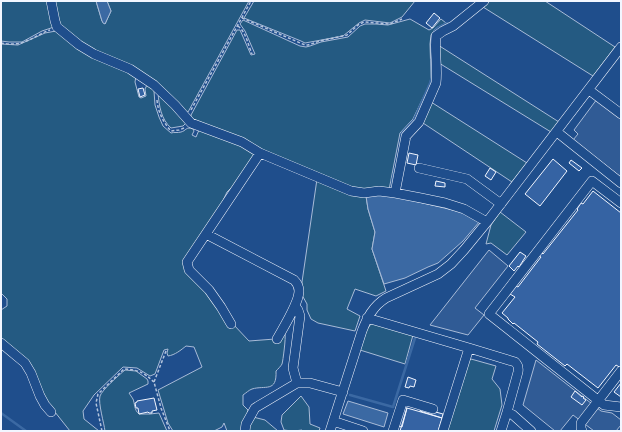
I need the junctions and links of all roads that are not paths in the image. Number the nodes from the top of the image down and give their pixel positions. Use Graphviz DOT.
graph roads {
  1 [pos="51,1"];
  2 [pos="484,1"];
  3 [pos="621,47"];
  4 [pos="618,58"];
  5 [pos="589,90"];
  6 [pos="621,114"];
  7 [pos="557,132"];
  8 [pos="260,153"];
  9 [pos="419,168"];
  10 [pos="621,183"];
  11 [pos="395,192"];
  12 [pos="621,203"];
  13 [pos="501,204"];
  14 [pos="487,222"];
  15 [pos="206,234"];
  16 [pos="295,306"];
  17 [pos="367,318"];
  18 [pos="231,324"];
  19 [pos="277,339"];
  20 [pos="1,343"];
  21 [pos="469,348"];
  22 [pos="621,371"];
  23 [pos="297,383"];
  24 [pos="342,392"];
  25 [pos="599,400"];
  26 [pos="621,407"];
  27 [pos="433,409"];
  28 [pos="52,412"];
  29 [pos="507,412"];
  30 [pos="333,422"];
  31 [pos="245,431"];
  32 [pos="330,431"];
  33 [pos="363,431"];
  34 [pos="393,431"];
  35 [pos="443,431"];
  36 [pos="501,431"];
  37 [pos="530,431"];
  38 [pos="582,431"];
  1 -- 8 [label="street"];
  2 -- 11 [label="street"];
  3 -- 4 [label="street"];
  4 -- 5 [label="street"];
  5 -- 6 [label="street"];
  5 -- 7 [label="street"];
  7 -- 10 [label="street"];
  7 -- 13 [label="street"];
  8 -- 11 [label="street"];
  8 -- 15 [label="street"];
  9 -- 13 [label="street"];
  11 -- 14 [label="street"];
  12 -- 25 [label="street"];
  13 -- 14 [label="street"];
  14 -- 17 [label="street"];
  15 -- 16 [label="street"];
  15 -- 18 [label="street"];
  16 -- 19 [label="street"];
  16 -- 23 [label="street"];
  17 -- 21 [label="street"];
  17 -- 24 [label="street"];
  20 -- 28 [label="street"];
  21 -- 29 [label="street"];
  21 -- 35 [label="street"];
  22 -- 25 [label="street"];
  23 -- 24 [label="street"];
  23 -- 31 [label="street"];
  24 -- 30 [label="street"];
  25 -- 26 [label="street"];
  25 -- 38 [label="street"];
  27 -- 34 [label="street"];
  29 -- 36 [label="street"];
  29 -- 37 [label="street"];
  30 -- 32 [label="street"];
  30 -- 33 [label="street"];
}
